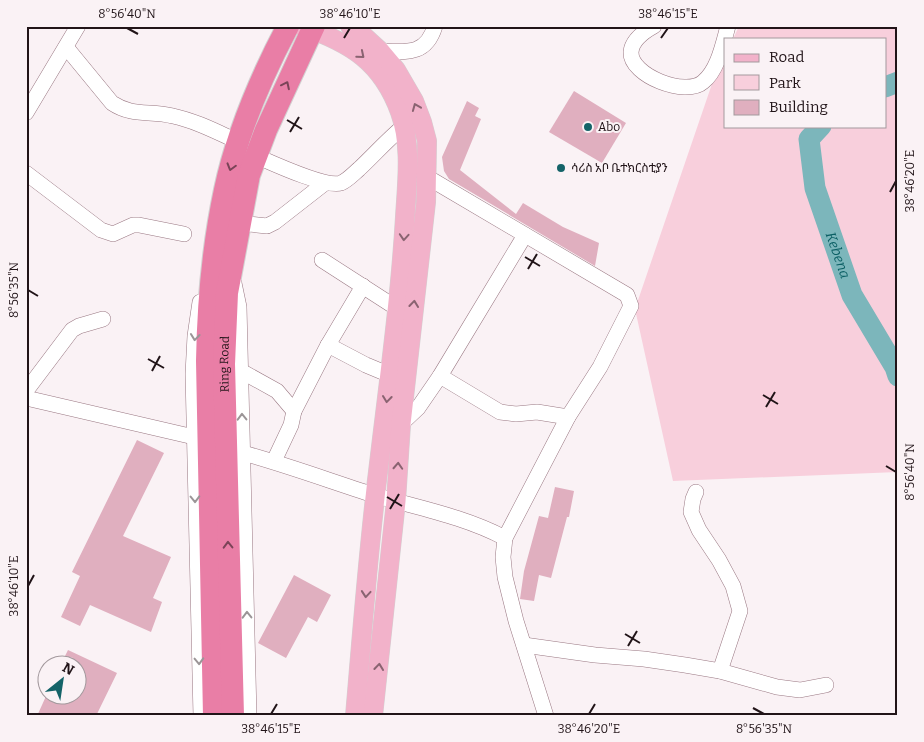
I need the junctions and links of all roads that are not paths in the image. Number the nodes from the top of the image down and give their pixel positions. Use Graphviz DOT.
graph roads {
  1 [pos="78,26"];
  2 [pos="288,26"];
  3 [pos="350,26"];
  4 [pos="434,26"];
  5 [pos="654,26"];
  6 [pos="728,26"];
  7 [pos="310,27"];
  8 [pos="724,38"];
  9 [pos="724,39"];
  10 [pos="66,47"];
  11 [pos="380,51"];
  12 [pos="26,113"];
  13 [pos="404,126"];
  14 [pos="239,142"];
  15 [pos="256,156"];
  16 [pos="26,173"];
  17 [pos="427,177"];
  18 [pos="325,183"];
  19 [pos="239,223"];
  20 [pos="184,234"];
  21 [pos="524,235"];
  22 [pos="322,260"];
  23 [pos="221,274"];
  24 [pos="363,286"];
  25 [pos="398,309"];
  26 [pos="103,319"];
  27 [pos="328,345"];
  28 [pos="241,371"];
  29 [pos="390,375"];
  30 [pos="440,376"];
  31 [pos="26,391"];
  32 [pos="26,398"];
  33 [pos="294,411"];
  34 [pos="568,418"];
  35 [pos="401,424"];
  36 [pos="194,437"];
  37 [pos="243,453"];
  38 [pos="274,461"];
  39 [pos="696,492"];
  40 [pos="375,495"];
  41 [pos="396,501"];
  42 [pos="505,538"];
  43 [pos="524,645"];
  44 [pos="720,671"];
  45 [pos="826,686"];
  46 [pos="201,716"];
  47 [pos="214,716"];
  48 [pos="233,716"];
  49 [pos="249,716"];
  50 [pos="355,716"];
  51 [pos="373,716"];
  52 [pos="546,716"];
  1 -- 10 [label="street"];
  2 -- 14 [label="highway, Ring Road"];
  3 -- 11 [label="main road"];
  4 -- 11 [label="street"];
  5 -- 9 [label="street"];
  6 -- 8 [label="street"];
  7 -- 13 [label="main road, one-way"];
  15 -- 7 [label="highway, Ring Road, one-way"];
  10 -- 12 [label="street"];
  10 -- 14 [label="street"];
  17 -- 11 [label="main road, one-way"];
  13 -- 18 [label="street"];
  13 -- 25 [label="main road, one-way"];
  14 -- 23 [label="highway, Ring Road, one-way"];
  15 -- 18 [label="street"];
  15 -- 19 [label="highway, Ring Road"];
  16 -- 20 [label="street"];
  17 -- 21 [label="street"];
  35 -- 17 [label="main road, one-way"];
  18 -- 19 [label="street"];
  19 -- 23 [label="highway, Ring Road"];
  21 -- 30 [label="street"];
  21 -- 34 [label="street"];
  22 -- 24 [label="street"];
  23 -- 28 [label="street"];
  23 -- 36 [label="street, one-way"];
  23 -- 47 [label="highway, Ring Road"];
  48 -- 23 [label="highway, Ring Road, one-way"];
  24 -- 25 [label="street"];
  24 -- 27 [label="street"];
  25 -- 29 [label="main road"];
  26 -- 31 [label="street"];
  27 -- 29 [label="street"];
  27 -- 33 [label="street"];
  28 -- 33 [label="street"];
  37 -- 28 [label="street, one-way"];
  29 -- 40 [label="main road, one-way"];
  30 -- 34 [label="street"];
  30 -- 35 [label="street"];
  32 -- 36 [label="street"];
  33 -- 38 [label="street"];
  34 -- 42 [label="street"];
  41 -- 35 [label="main road, one-way"];
  36 -- 46 [label="street, one-way"];
  37 -- 38 [label="street"];
  49 -- 37 [label="street, one-way"];
  38 -- 40 [label="street"];
  39 -- 44 [label="street"];
  40 -- 41 [label="street"];
  40 -- 50 [label="main road, one-way"];
  41 -- 42 [label="street"];
  51 -- 41 [label="main road, one-way"];
  42 -- 43 [label="street"];
  43 -- 44 [label="street"];
  43 -- 52 [label="street"];
  44 -- 45 [label="street"];
}
